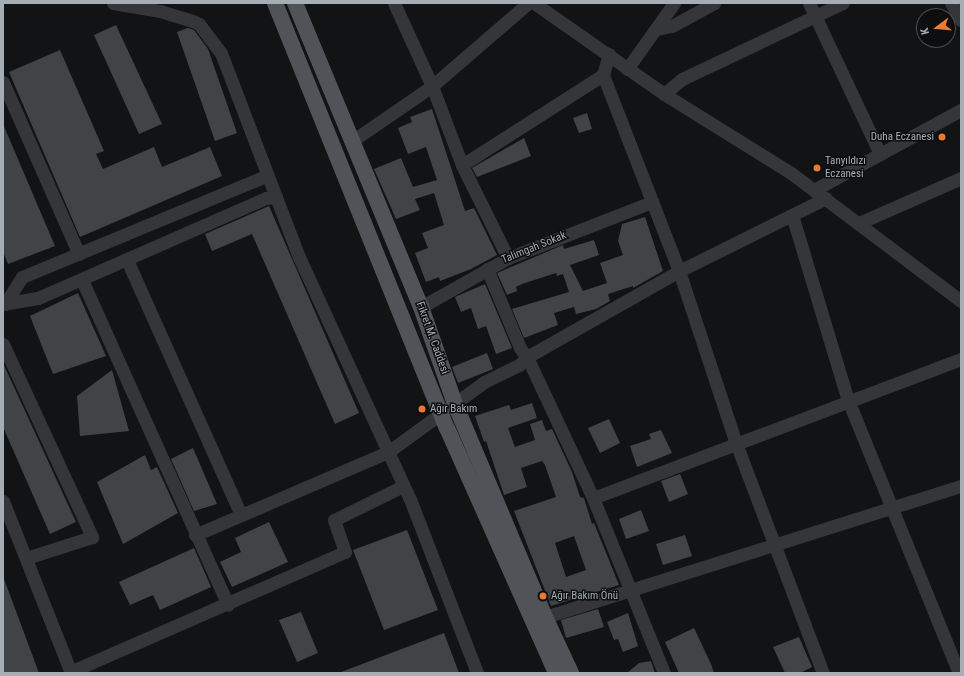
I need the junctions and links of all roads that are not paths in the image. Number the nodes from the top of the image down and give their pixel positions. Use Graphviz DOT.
graph roads {
  1 [pos="113,3"];
  2 [pos="275,3"];
  3 [pos="295,3"];
  4 [pos="394,3"];
  5 [pos="528,3"];
  6 [pos="534,3"];
  7 [pos="674,3"];
  8 [pos="714,3"];
  9 [pos="809,3"];
  10 [pos="843,3"];
  11 [pos="952,3"];
  12 [pos="815,16"];
  13 [pos="961,20"];
  14 [pos="656,29"];
  15 [pos="609,54"];
  16 [pos="627,69"];
  17 [pos="603,75"];
  18 [pos="3,82"];
  19 [pos="432,86"];
  20 [pos="664,94"];
  21 [pos="961,110"];
  22 [pos="352,141"];
  23 [pos="880,154"];
  24 [pos="462,165"];
  25 [pos="268,175"];
  26 [pos="961,178"];
  27 [pos="814,190"];
  28 [pos="276,197"];
  29 [pos="826,198"];
  30 [pos="652,202"];
  31 [pos="792,215"];
  32 [pos="859,223"];
  33 [pos="79,254"];
  34 [pos="508,258"];
  35 [pos="128,260"];
  36 [pos="487,268"];
  37 [pos="679,271"];
  38 [pos="82,280"];
  39 [pos="961,301"];
  40 [pos="4,302"];
  41 [pos="421,308"];
  42 [pos="3,344"];
  43 [pos="527,357"];
  44 [pos="961,359"];
  45 [pos="848,400"];
  46 [pos="455,404"];
  47 [pos="441,414"];
  48 [pos="736,443"];
  49 [pos="388,452"];
  50 [pos="404,486"];
  51 [pos="961,486"];
  52 [pos="593,498"];
  53 [pos="3,502"];
  54 [pos="892,507"];
  55 [pos="241,515"];
  56 [pos="195,535"];
  57 [pos="775,542"];
  58 [pos="26,558"];
  59 [pos="630,590"];
  60 [pos="228,605"];
  61 [pos="545,617"];
  62 [pos="70,673"];
  63 [pos="477,673"];
  64 [pos="556,673"];
  65 [pos="571,673"];
  66 [pos="664,673"];
  67 [pos="823,673"];
  68 [pos="959,673"];
  1 -- 25 [label="street"];
  2 -- 47 [label="main road"];
  3 -- 22 [label="main road, Fikret M. Caddesi"];
  4 -- 19 [label="street"];
  5 -- 19 [label="street"];
  6 -- 15 [label="street"];
  7 -- 14 [label="street"];
  8 -- 14 [label="street"];
  9 -- 12 [label="street"];
  10 -- 12 [label="street"];
  11 -- 13 [label="street"];
  12 -- 20 [label="street"];
  12 -- 23 [label="street"];
  14 -- 16 [label="street"];
  15 -- 16 [label="street"];
  15 -- 17 [label="street"];
  16 -- 20 [label="street"];
  17 -- 24 [label="street"];
  17 -- 30 [label="street"];
  18 -- 33 [label="street"];
  19 -- 22 [label="street"];
  19 -- 24 [label="street"];
  20 -- 27 [label="street"];
  21 -- 23 [label="street"];
  22 -- 41 [label="main road, Fikret M. Caddesi"];
  23 -- 27 [label="street"];
  24 -- 34 [label="street"];
  25 -- 28 [label="street"];
  25 -- 33 [label="street"];
  26 -- 32 [label="street"];
  27 -- 29 [label="street"];
  28 -- 35 [label="street"];
  28 -- 49 [label="street"];
  29 -- 31 [label="street"];
  29 -- 32 [label="street"];
  30 -- 34 [label="street, Talimgah Sokak"];
  30 -- 37 [label="street"];
  31 -- 37 [label="street"];
  31 -- 45 [label="street"];
  32 -- 39 [label="street"];
  33 -- 40 [label="street"];
  34 -- 36 [label="street, Talimgah Sokak"];
  35 -- 38 [label="street"];
  35 -- 55 [label="street"];
  36 -- 41 [label="street, Talimgah Sokak"];
  36 -- 43 [label="street"];
  37 -- 43 [label="street"];
  37 -- 48 [label="street"];
  38 -- 40 [label="street"];
  38 -- 56 [label="street"];
  41 -- 46 [label="main road, Fikret M. Caddesi"];
  42 -- 58 [label="street"];
  43 -- 46 [label="street"];
  43 -- 52 [label="street"];
  44 -- 45 [label="street"];
  45 -- 48 [label="street"];
  45 -- 54 [label="street"];
  46 -- 47 [label="street"];
  46 -- 61 [label="main road, Fikret M. Caddesi"];
  47 -- 49 [label="street"];
  47 -- 64 [label="main road"];
  48 -- 52 [label="street"];
  48 -- 57 [label="street"];
  49 -- 50 [label="street"];
  49 -- 55 [label="street"];
  50 -- 60 [label="street"];
  50 -- 63 [label="street"];
  51 -- 54 [label="street"];
  52 -- 59 [label="street"];
  53 -- 58 [label="street"];
  54 -- 57 [label="street"];
  54 -- 68 [label="street"];
  55 -- 56 [label="street"];
  56 -- 60 [label="street"];
  57 -- 59 [label="street"];
  57 -- 67 [label="street"];
  58 -- 62 [label="street"];
  59 -- 61 [label="street"];
  59 -- 66 [label="street"];
  60 -- 62 [label="street"];
  61 -- 65 [label="main road, Fikret M. Caddesi"];
}
